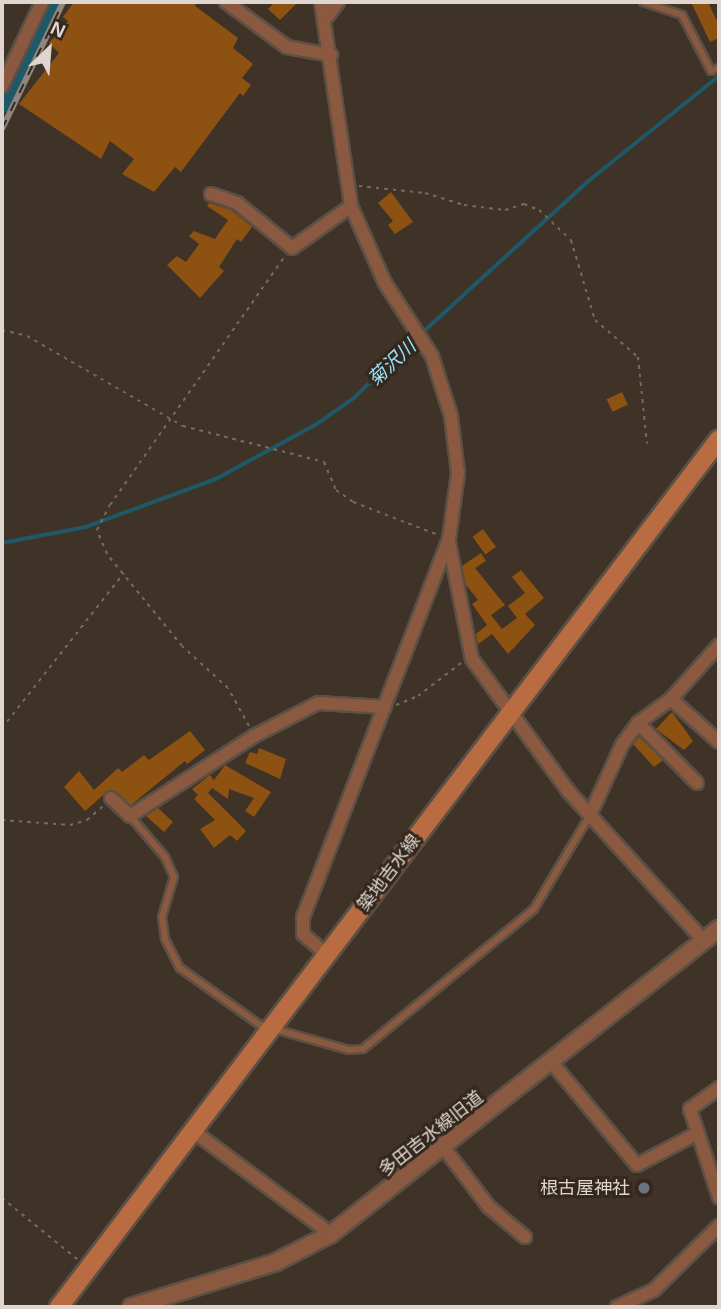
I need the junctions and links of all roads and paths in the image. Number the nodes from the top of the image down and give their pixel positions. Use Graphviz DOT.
graph roads {
  1 [pos="42,2"];
  2 [pos="226,2"];
  3 [pos="321,2"];
  4 [pos="338,2"];
  5 [pos="643,2"];
  6 [pos="326,18"];
  7 [pos="331,55"];
  8 [pos="719,68"];
  9 [pos="2,86"];
  10 [pos="348,185"];
  11 [pos="211,194"];
  12 [pos="351,206"];
  13 [pos="292,248"];
  14 [pos="2,330"];
  15 [pos="170,419"];
  16 [pos="719,439"];
  17 [pos="647,444"];
  18 [pos="449,539"];
  19 [pos="125,572"];
  20 [pos="719,645"];
  21 [pos="472,659"];
  22 [pos="671,699"];
  23 [pos="385,707"];
  24 [pos="509,716"];
  25 [pos="638,723"];
  26 [pos="2,729"];
  27 [pos="254,736"];
  28 [pos="719,742"];
  29 [pos="696,783"];
  30 [pos="111,798"];
  31 [pos="590,815"];
  32 [pos="130,816"];
  33 [pos="2,820"];
  34 [pos="719,929"];
  35 [pos="704,941"];
  36 [pos="327,956"];
  37 [pos="271,1029"];
  38 [pos="553,1064"];
  39 [pos="719,1087"];
  40 [pos="193,1131"];
  41 [pos="696,1134"];
  42 [pos="444,1147"];
  43 [pos="719,1197"];
  44 [pos="2,1198"];
  45 [pos="719,1226"];
  46 [pos="331,1234"];
  47 [pos="525,1237"];
  48 [pos="89,1268"];
  49 [pos="59,1307"];
  50 [pos="131,1307"];
  51 [pos="617,1307"];
  1 -- 9 [label="street"];
  2 -- 7 [label="street"];
  3 -- 6 [label="street"];
  4 -- 6 [label="street"];
  5 -- 8 [label="lane"];
  6 -- 7 [label="street"];
  7 -- 10 [label="street"];
  10 -- 12 [label="street"];
  10 -- 17 [label="path"];
  11 -- 13 [label="street"];
  12 -- 13 [label="street"];
  12 -- 18 [label="street"];
  13 -- 15 [label="path"];
  14 -- 15 [label="path"];
  15 -- 18 [label="path"];
  15 -- 19 [label="path"];
  16 -- 24 [label="main road, 築地吉水線"];
  18 -- 21 [label="street"];
  18 -- 23 [label="street"];
  19 -- 26 [label="path"];
  19 -- 27 [label="path"];
  20 -- 22 [label="street"];
  21 -- 23 [label="path"];
  21 -- 24 [label="street"];
  22 -- 25 [label="street"];
  22 -- 28 [label="street"];
  23 -- 27 [label="street"];
  23 -- 36 [label="street"];
  24 -- 31 [label="street"];
  24 -- 36 [label="main road, 築地吉水線"];
  25 -- 29 [label="street"];
  25 -- 31 [label="street"];
  27 -- 32 [label="street"];
  30 -- 32 [label="street"];
  30 -- 33 [label="path"];
  31 -- 35 [label="street"];
  31 -- 37 [label="lane"];
  32 -- 37 [label="lane"];
  34 -- 35 [label="street, 多田吉水線旧道"];
  35 -- 38 [label="street, 多田吉水線旧道"];
  36 -- 37 [label="main road, 築地吉水線"];
  37 -- 40 [label="main road, 築地吉水線"];
  38 -- 41 [label="street"];
  38 -- 42 [label="street, 多田吉水線旧道"];
  39 -- 41 [label="street"];
  40 -- 46 [label="street"];
  40 -- 48 [label="main road, 築地吉水線"];
  41 -- 43 [label="street"];
  42 -- 46 [label="street, 多田吉水線旧道"];
  42 -- 47 [label="street"];
  44 -- 48 [label="path"];
  45 -- 51 [label="street"];
  46 -- 50 [label="street, 多田吉水線旧道"];
  48 -- 49 [label="main road, 築地吉水線"];
}
